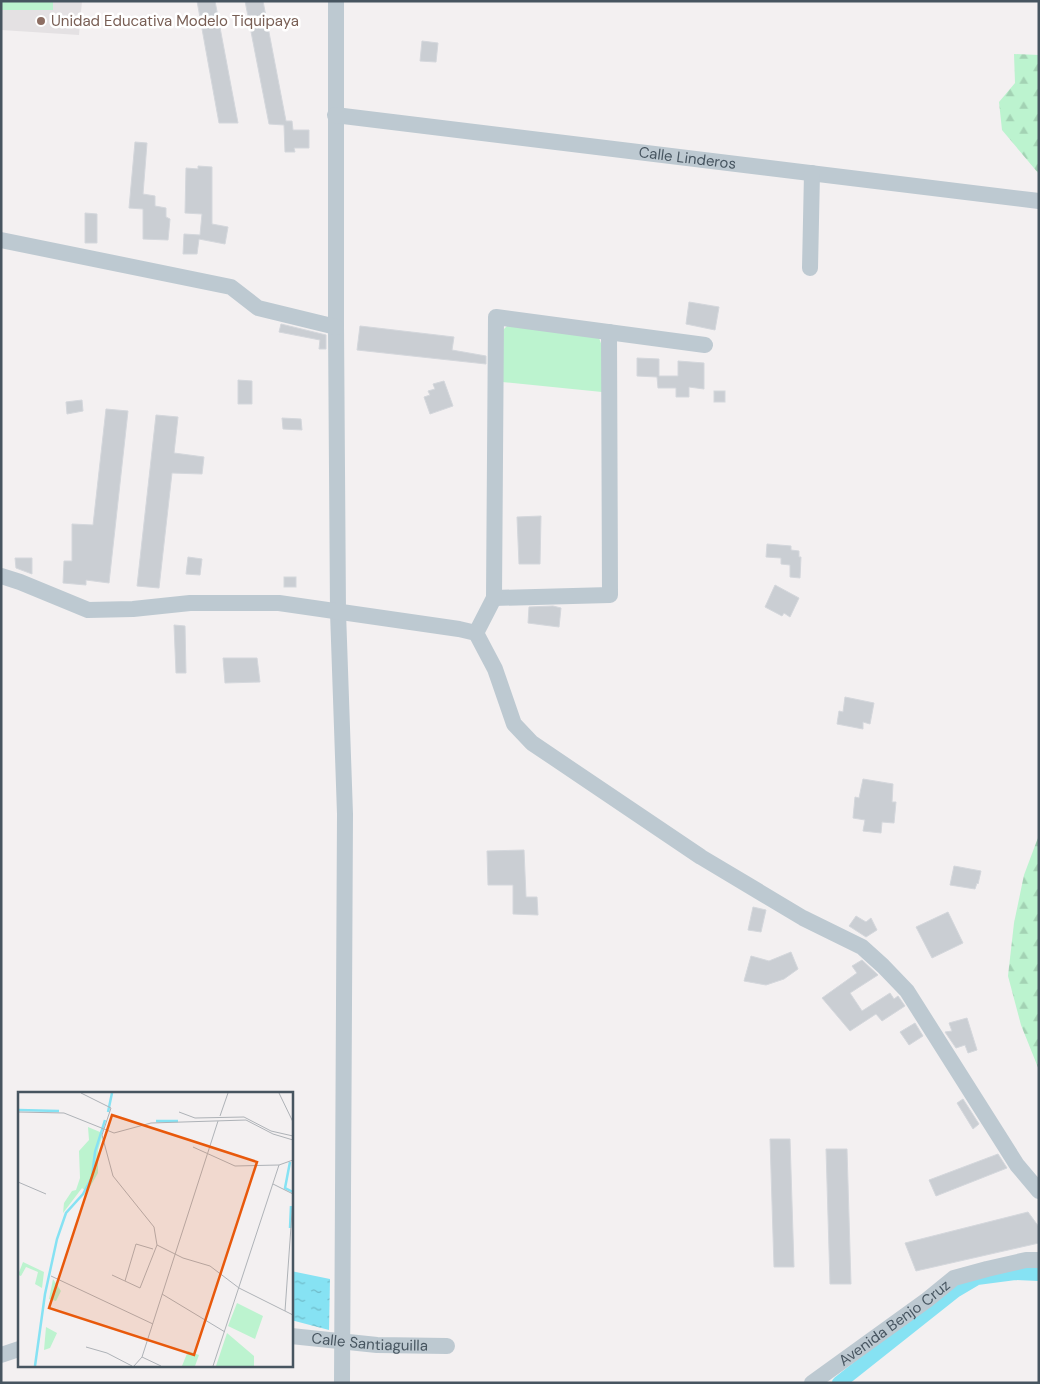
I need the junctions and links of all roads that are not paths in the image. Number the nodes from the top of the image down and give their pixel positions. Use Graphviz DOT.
graph roads {
  1 [pos="336,1"];
  2 [pos="336,115"];
  3 [pos="812,173"];
  4 [pos="1039,201"];
  5 [pos="1,240"];
  6 [pos="810,268"];
  7 [pos="336,327"];
  8 [pos="609,332"];
  9 [pos="705,345"];
  10 [pos="1,576"];
  11 [pos="494,598"];
  12 [pos="338,612"];
  13 [pos="476,633"];
  14 [pos="1039,1191"];
  15 [pos="1039,1260"];
  16 [pos="292,1336"];
  17 [pos="342,1342"];
  18 [pos="447,1346"];
  19 [pos="18,1350"];
  20 [pos="1,1356"];
  21 [pos="342,1383"];
  22 [pos="812,1383"];
  1 -- 2 [label="street"];
  2 -- 3 [label="street, Calle Linderos"];
  2 -- 7 [label="street"];
  3 -- 4 [label="street, Calle Linderos"];
  3 -- 6 [label="street"];
  5 -- 7 [label="street"];
  7 -- 12 [label="street"];
  8 -- 9 [label="street"];
  8 -- 11 [label="street"];
  8 -- 11 [label="street"];
  10 -- 12 [label="street"];
  11 -- 13 [label="street"];
  12 -- 13 [label="street"];
  12 -- 17 [label="street"];
  13 -- 14 [label="street"];
  15 -- 22 [label="street, Avenida Benjo Cruz"];
  16 -- 17 [label="street, Calle Santiaguilla"];
  17 -- 18 [label="street, Calle Santiaguilla"];
  17 -- 21 [label="street"];
  19 -- 20 [label="street"];
}
